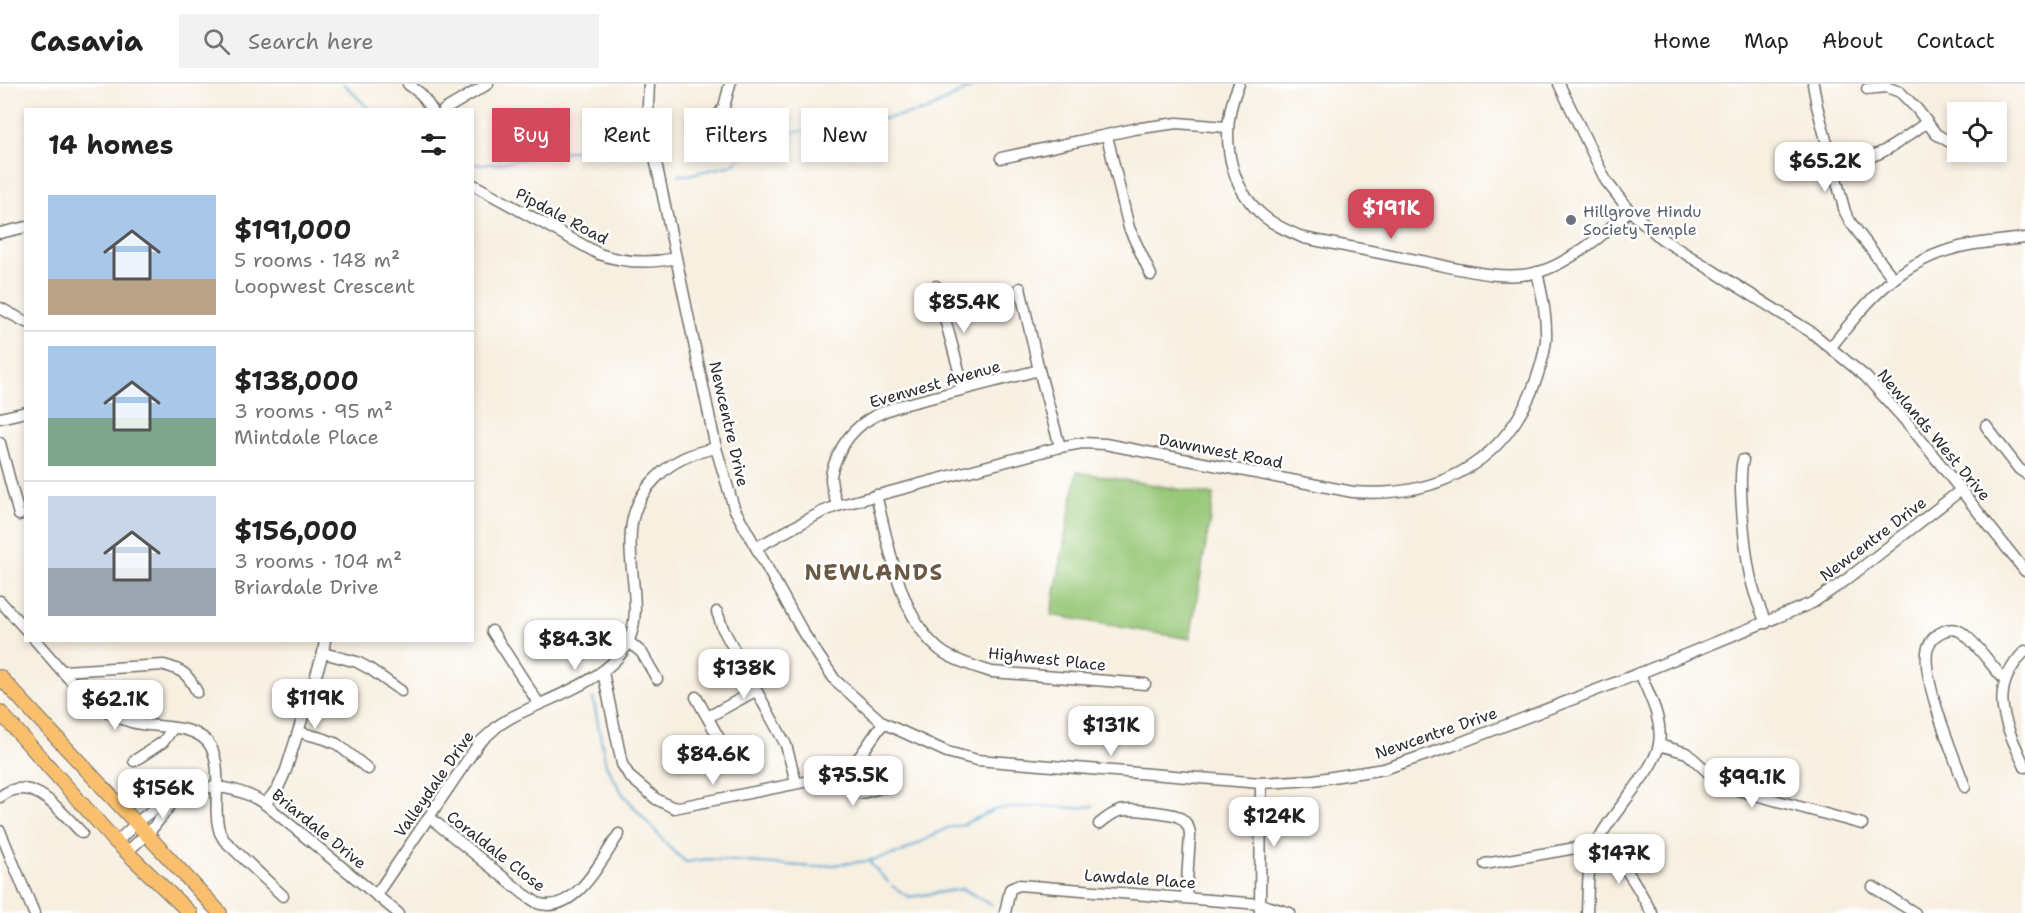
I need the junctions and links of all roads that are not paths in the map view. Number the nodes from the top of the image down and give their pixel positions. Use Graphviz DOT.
graph roads {
  1 [pos="408,84"];
  2 [pos="488,84"];
  3 [pos="649,84"];
  4 [pos="730,84"];
  5 [pos="1239,84"];
  6 [pos="1560,84"];
  7 [pos="1813,84"];
  8 [pos="1867,88"];
  9 [pos="431,108"];
  10 [pos="447,108"];
  11 [pos="723,108"];
  12 [pos="1927,122"];
  13 [pos="1226,127"];
  14 [pos="1107,136"];
  15 [pos="1947,142"];
  16 [pos="1001,158"];
  17 [pos="1832,163"];
  18 [pos="474,185"];
  19 [pos="1629,210"];
  20 [pos="24,227"];
  21 [pos="0,230"];
  22 [pos="2025,238"];
  23 [pos="676,258"];
  24 [pos="1537,272"];
  25 [pos="1150,275"];
  26 [pos="1893,278"];
  27 [pos="936,286"];
  28 [pos="1020,288"];
  29 [pos="0,308"];
  30 [pos="24,321"];
  31 [pos="1831,347"];
  32 [pos="1039,370"];
  33 [pos="964,389"];
  34 [pos="24,412"];
  35 [pos="0,418"];
  36 [pos="1986,426"];
  37 [pos="0,443"];
  38 [pos="1060,447"];
  39 [pos="716,448"];
  40 [pos="1743,460"];
  41 [pos="2025,473"];
  42 [pos="1961,490"];
  43 [pos="876,495"];
  44 [pos="837,506"];
  45 [pos="19,515"];
  46 [pos="757,547"];
  47 [pos="2025,571"];
  48 [pos="0,601"];
  49 [pos="717,612"];
  50 [pos="1766,623"];
  51 [pos="24,628"];
  52 [pos="492,631"];
  53 [pos="628,641"];
  54 [pos="37,642"];
  55 [pos="325,642"];
  56 [pos="2025,651"];
  57 [pos="323,653"];
  58 [pos="63,672"];
  59 [pos="603,672"];
  60 [pos="1640,673"];
  61 [pos="0,677"];
  62 [pos="657,679"];
  63 [pos="2004,679"];
  64 [pos="1145,684"];
  65 [pos="400,691"];
  66 [pos="755,691"];
  67 [pos="197,692"];
  68 [pos="696,697"];
  69 [pos="539,704"];
  70 [pos="0,712"];
  71 [pos="708,717"];
  72 [pos="883,723"];
  73 [pos="173,728"];
  74 [pos="299,732"];
  75 [pos="720,740"];
  76 [pos="1659,745"];
  77 [pos="134,761"];
  78 [pos="2025,767"];
  79 [pos="369,769"];
  80 [pos="839,775"];
  81 [pos="795,782"];
  82 [pos="1261,783"];
  83 [pos="888,786"];
  84 [pos="1965,787"];
  85 [pos="216,788"];
  86 [pos="177,796"];
  87 [pos="0,797"];
  88 [pos="265,804"];
  89 [pos="429,817"];
  90 [pos="135,823"];
  91 [pos="1099,824"];
  92 [pos="1862,824"];
  93 [pos="0,831"];
  94 [pos="82,833"];
  95 [pos="619,834"];
  96 [pos="146,835"];
  97 [pos="122,847"];
  98 [pos="1595,847"];
  99 [pos="1485,864"];
  100 [pos="1873,887"];
  101 [pos="376,895"];
  102 [pos="283,896"];
  103 [pos="1186,897"];
  104 [pos="1260,909"];
  105 [pos="34,913"];
  106 [pos="190,913"];
  107 [pos="220,913"];
  108 [pos="398,913"];
  109 [pos="1005,913"];
  110 [pos="1290,913"];
  111 [pos="1587,913"];
  112 [pos="1652,913"];
  113 [pos="1915,913"];
  1 -- 9 [label="street"];
  2 -- 10 [label="street"];
  3 -- 23 [label="street, Newcentre Drive"];
  4 -- 11 [label="street"];
  5 -- 13 [label="street"];
  6 -- 19 [label="street, Newlands West Drive"];
  7 -- 17 [label="street"];
  8 -- 12 [label="street"];
  12 -- 15 [label="street"];
  12 -- 17 [label="street"];
  13 -- 14 [label="street"];
  13 -- 24 [label="street"];
  14 -- 16 [label="street"];
  14 -- 25 [label="street"];
  17 -- 26 [label="street"];
  18 -- 23 [label="street, Pipdale Road"];
  19 -- 24 [label="street"];
  19 -- 31 [label="street, Newlands West Drive"];
  20 -- 21 [label="street"];
  22 -- 26 [label="street"];
  23 -- 39 [label="street, Newcentre Drive"];
  24 -- 38 [label="street, Dawnwest Road"];
  26 -- 31 [label="street"];
  27 -- 33 [label="street"];
  28 -- 32 [label="street"];
  29 -- 30 [label="street"];
  31 -- 42 [label="street, Newlands West Drive"];
  32 -- 33 [label="street, Evenwest Avenue"];
  32 -- 38 [label="street"];
  33 -- 44 [label="street, Evenwest Avenue"];
  34 -- 35 [label="street"];
  36 -- 41 [label="street"];
  37 -- 45 [label="street"];
  38 -- 43 [label="street, Dawnwest Road"];
  39 -- 46 [label="street, Newcentre Drive"];
  39 -- 53 [label="street, Valleydale Drive"];
  40 -- 50 [label="street"];
  42 -- 47 [label="street, Newlands West Drive"];
  42 -- 50 [label="street, Newcentre Drive"];
  43 -- 44 [label="street, Dawnwest Road"];
  43 -- 64 [label="street, Highwest Place"];
  44 -- 46 [label="street, Dawnwest Road"];
  46 -- 72 [label="street, Newcentre Drive"];
  48 -- 51 [label="street"];
  49 -- 66 [label="street"];
  50 -- 60 [label="street, Newcentre Drive"];
  52 -- 69 [label="street"];
  53 -- 59 [label="street, Valleydale Drive"];
  53 -- 62 [label="street"];
  54 -- 58 [label="street"];
  55 -- 57 [label="street"];
  56 -- 63 [label="street"];
  57 -- 65 [label="street"];
  57 -- 74 [label="street"];
  58 -- 67 [label="street"];
  58 -- 73 [label="street"];
  59 -- 69 [label="street, Valleydale Drive"];
  59 -- 81 [label="street"];
  60 -- 76 [label="street"];
  60 -- 82 [label="street, Newcentre Drive"];
  61 -- 90 [label="main road"];
  63 -- 78 [label="street"];
  63 -- 84 [label="street"];
  66 -- 71 [label="street"];
  66 -- 81 [label="street"];
  68 -- 71 [label="street"];
  69 -- 89 [label="street, Valleydale Drive"];
  70 -- 97 [label="main road"];
  71 -- 75 [label="street"];
  72 -- 80 [label="street"];
  72 -- 82 [label="street, Newcentre Drive"];
  73 -- 77 [label="street"];
  73 -- 85 [label="street"];
  74 -- 79 [label="street"];
  74 -- 88 [label="street"];
  76 -- 92 [label="street"];
  76 -- 98 [label="street"];
  80 -- 81 [label="street"];
  80 -- 83 [label="street"];
  82 -- 104 [label="street"];
  85 -- 86 [label="street, Briardale Drive"];
  85 -- 88 [label="street, Briardale Drive"];
  85 -- 102 [label="street"];
  86 -- 90 [label="street, Briardale Drive"];
  86 -- 96 [label="street"];
  87 -- 94 [label="street"];
  88 -- 101 [label="street, Briardale Drive"];
  89 -- 95 [label="street, Coraldale Close"];
  89 -- 101 [label="street, Valleydale Drive"];
  90 -- 96 [label="main road"];
  90 -- 97 [label="street, Briardale Drive"];
  91 -- 103 [label="street"];
  93 -- 105 [label="street"];
  96 -- 97 [label="street"];
  96 -- 107 [label="main road"];
  97 -- 106 [label="main road"];
  98 -- 99 [label="street"];
  98 -- 111 [label="street"];
  98 -- 112 [label="street"];
  100 -- 113 [label="street"];
  101 -- 108 [label="street, Briardale Drive"];
  103 -- 104 [label="street, Lawdale Place"];
  103 -- 109 [label="street, Lawdale Place"];
  104 -- 110 [label="street, Lawdale Place"];
}
